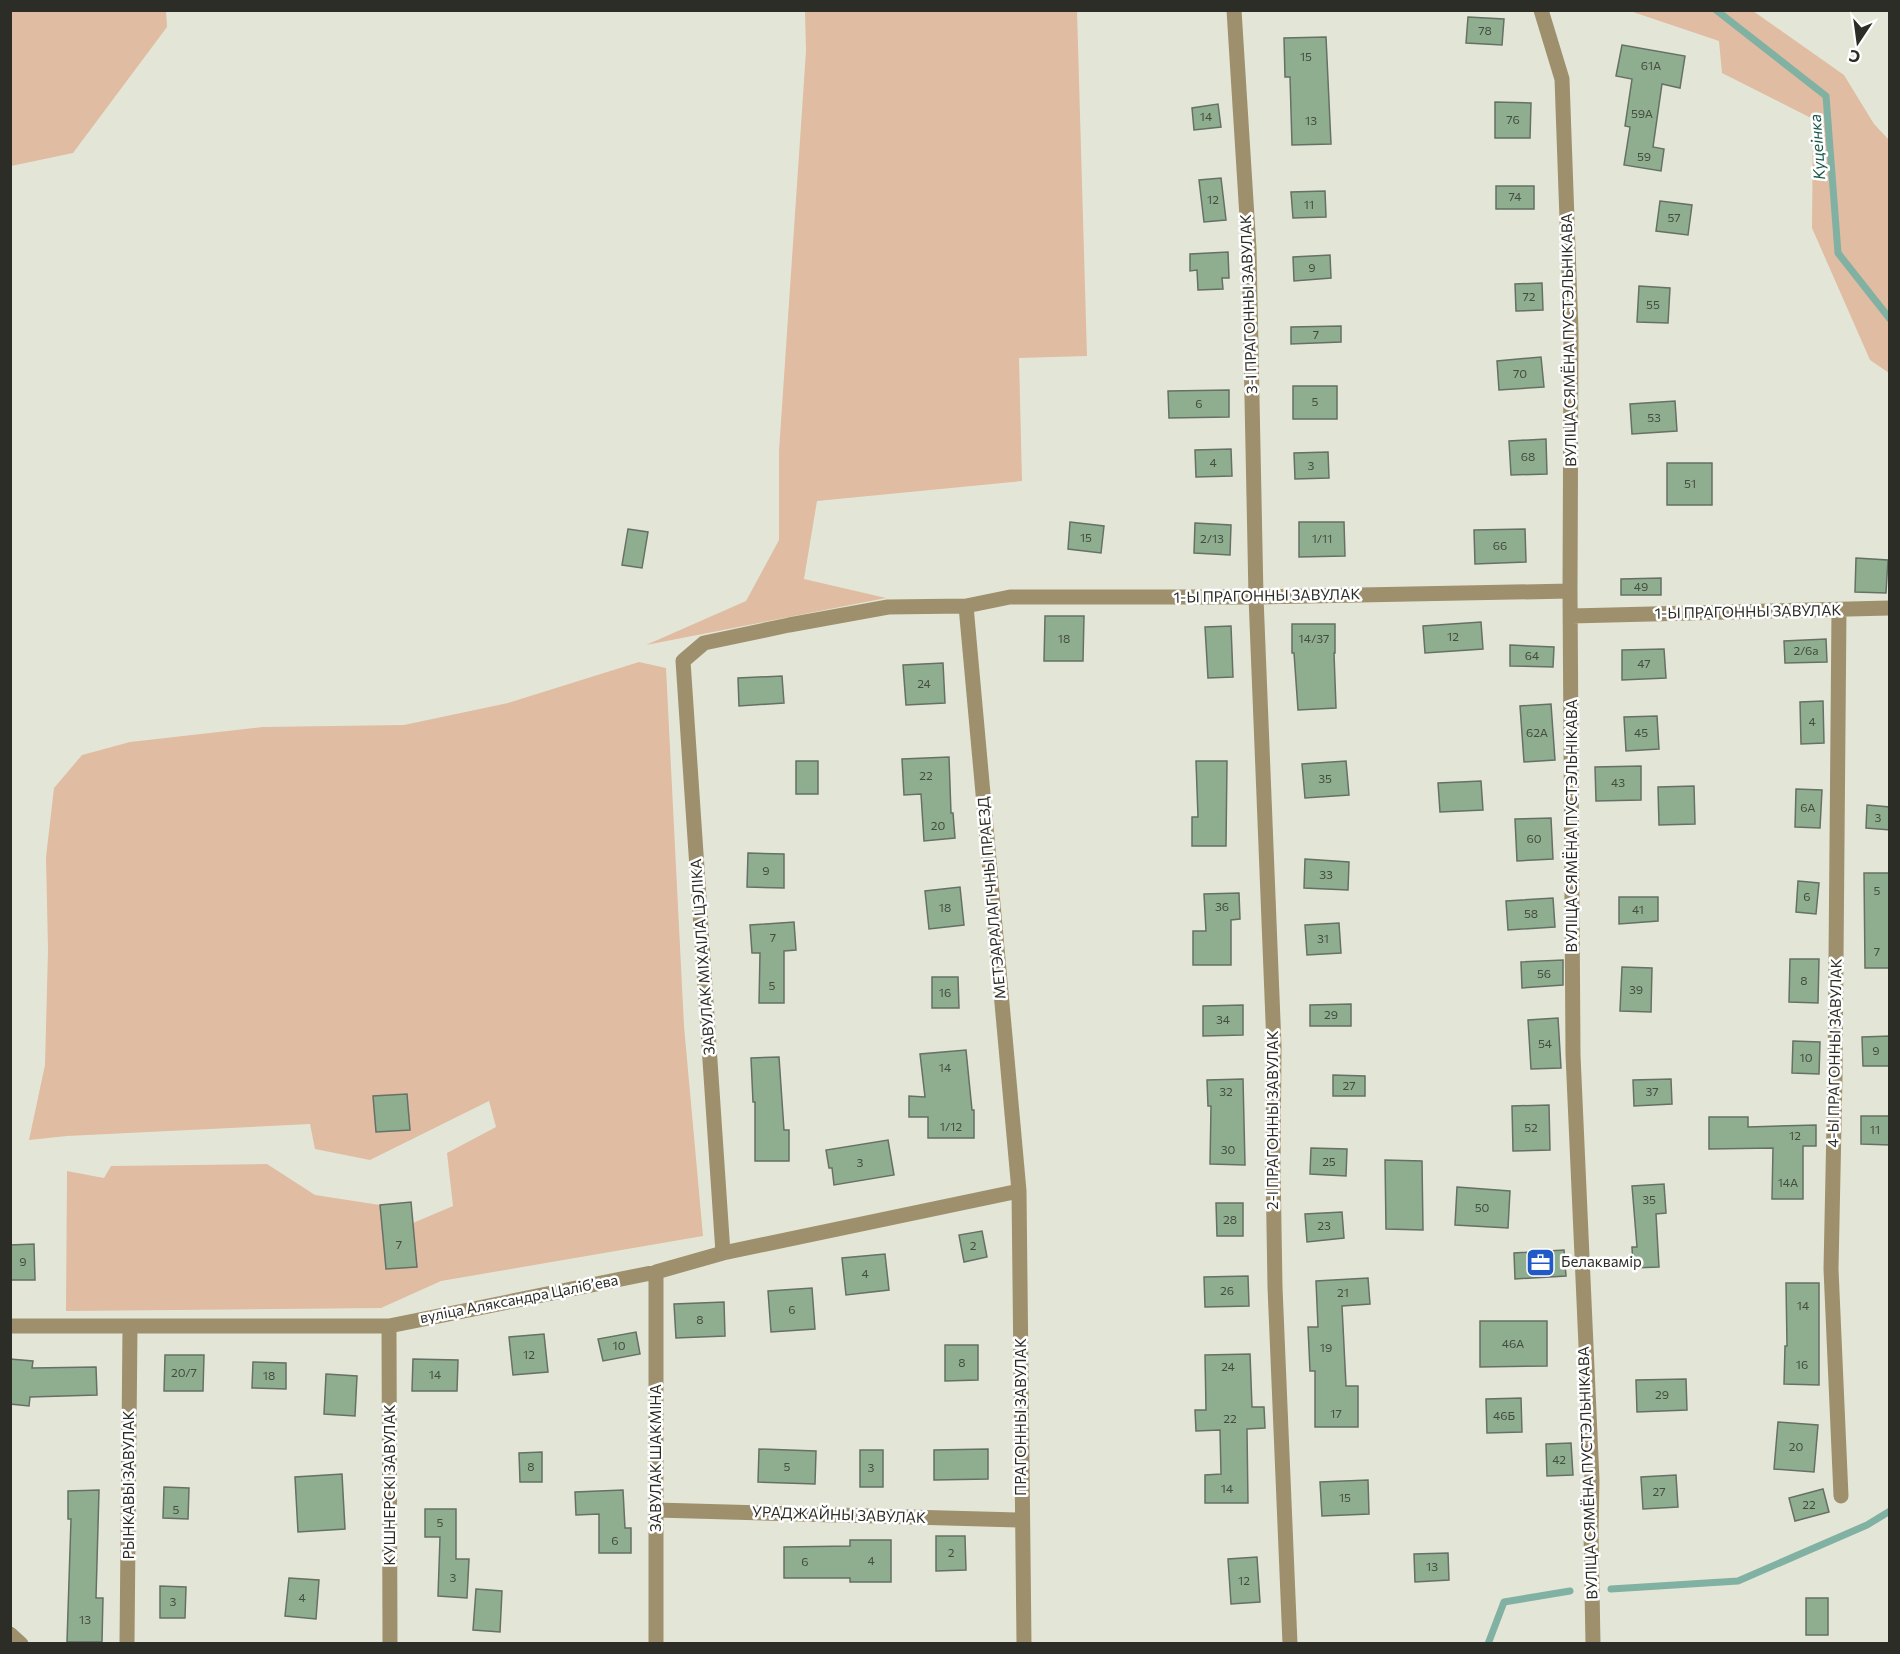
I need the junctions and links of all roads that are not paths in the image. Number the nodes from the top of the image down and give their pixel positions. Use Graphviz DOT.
graph roads {
  1 [pos="1234,10"];
  2 [pos="1541,10"];
  3 [pos="1570,591"];
  4 [pos="1256,597"];
  5 [pos="966,606"];
  6 [pos="1890,608"];
  7 [pos="1839,610"];
  8 [pos="1571,616"];
  9 [pos="683,661"];
  10 [pos="1019,1191"];
  11 [pos="723,1253"];
  12 [pos="657,1272"];
  13 [pos="10,1326"];
  14 [pos="130,1326"];
  15 [pos="389,1326"];
  16 [pos="1841,1496"];
  17 [pos="656,1510"];
  18 [pos="1022,1520"];
  19 [pos="10,1634"];
  20 [pos="21,1644"];
  21 [pos="127,1644"];
  22 [pos="390,1644"];
  23 [pos="656,1644"];
  24 [pos="1024,1644"];
  25 [pos="1290,1644"];
  26 [pos="1593,1644"];
  1 -- 4 [label="street, 3-І ПРАГОННЫ ЗАВУЛАК"];
  2 -- 3 [label="street, ВУЛІЦА СЯМЁНА ПУСТЭЛЬНІКАВА"];
  3 -- 4 [label="street, 1-Ы ПРАГОННЫ ЗАВУЛАК"];
  3 -- 8 [label="street, ВУЛІЦА СЯМЁНА ПУСТЭЛЬНІКАВА"];
  4 -- 5 [label="street, 1-Ы ПРАГОННЫ ЗАВУЛАК"];
  4 -- 25 [label="street, 2-І ПРАГОННЫ ЗАВУЛАК"];
  5 -- 9 [label="street, 1-Ы ПРАГОННЫ ЗАВУЛАК"];
  5 -- 10 [label="street, МЕТЭАРАЛАГІЧНЫ ПРАЕЗД"];
  6 -- 7 [label="street, 1-Ы ПРАГОННЫ ЗАВУЛАК"];
  7 -- 8 [label="street, 1-Ы ПРАГОННЫ ЗАВУЛАК"];
  7 -- 16 [label="street, 4-Ы ПРАГОННЫ ЗАВУЛАК"];
  8 -- 26 [label="street, ВУЛІЦА СЯМЁНА ПУСТЭЛЬНІКАВА"];
  9 -- 11 [label="street, ЗАВУЛАК МІХАІЛА ЦЭЛІКА"];
  10 -- 11 [label="street, вуліца Аляксандра Цалібʼева"];
  10 -- 18 [label="street, ПРАГОННЫ ЗАВУЛАК"];
  11 -- 12 [label="street, вуліца Аляксандра Цалібʼева"];
  12 -- 15 [label="street, вуліца Аляксандра Цалібʼева"];
  12 -- 17 [label="street, ЗАВУЛАК ШАКМІНА"];
  13 -- 14 [label="street, вуліца Аляксандра Цалібʼева"];
  14 -- 15 [label="street, вуліца Аляксандра Цалібʼева"];
  14 -- 21 [label="street, РЫНКАВЫ ЗАВУЛАК"];
  15 -- 22 [label="street, КУШНЕРСКІ ЗАВУЛАК"];
  17 -- 18 [label="street, УРАДЖАЙНЫ ЗАВУЛАК"];
  17 -- 23 [label="street, ЗАВУЛАК ШАКМІНА"];
  18 -- 24 [label="street, ПРАГОННЫ ЗАВУЛАК"];
  19 -- 20 [label="street"];
}
